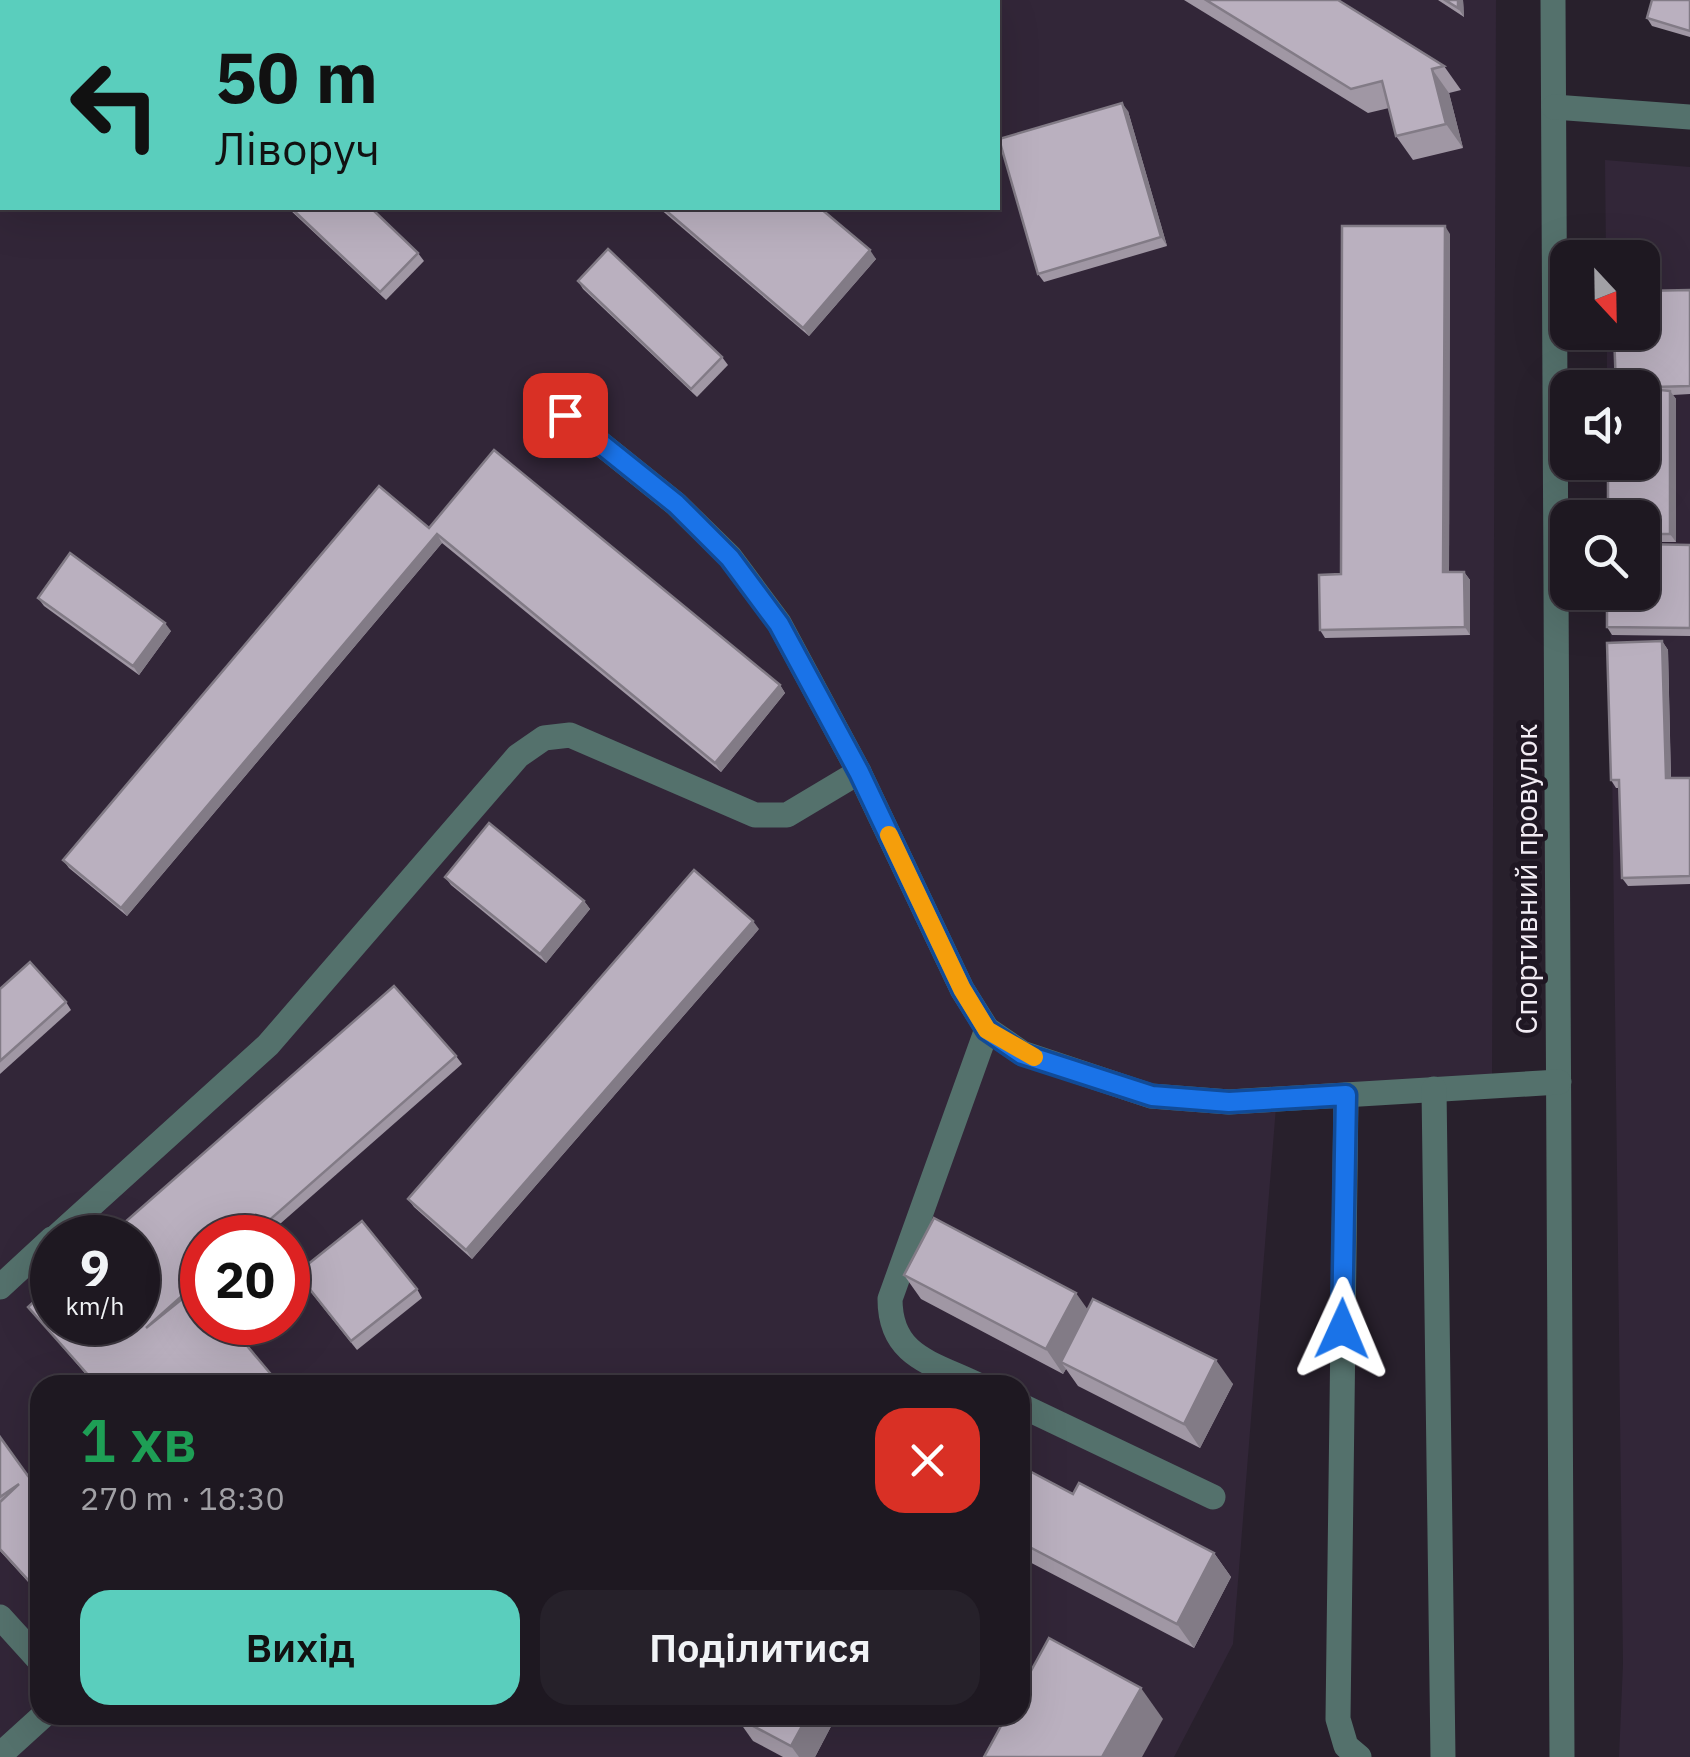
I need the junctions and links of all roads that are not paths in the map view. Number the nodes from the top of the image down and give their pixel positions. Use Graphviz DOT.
graph roads {
  1 [pos="1553,0"];
  2 [pos="1554,107"];
  3 [pos="1690,117"];
  4 [pos="565,415"];
  5 [pos="859,772"];
  6 [pos="987,1030"];
  7 [pos="1559,1082"];
  8 [pos="1434,1089"];
  9 [pos="1346,1095"];
  10 [pos="80,1215"];
  11 [pos="30,1260"];
  12 [pos="0,1287"];
  13 [pos="957,1375"];
  14 [pos="1030,1410"];
  15 [pos="1213,1497"];
  16 [pos="0,1616"];
  17 [pos="30,1650"];
  18 [pos="33,1725"];
  19 [pos="0,1755"];
  20 [pos="1359,1757"];
  21 [pos="1443,1757"];
  22 [pos="1562,1757"];
  1 -- 2 [label="street, Спортивний провулок"];
  2 -- 3 [label="street"];
  2 -- 7 [label="street, Спортивний провулок"];
  4 -- 5 [label="street"];
  5 -- 6 [label="street"];
  5 -- 10 [label="street"];
  6 -- 9 [label="street"];
  6 -- 13 [label="street"];
  7 -- 8 [label="street"];
  7 -- 22 [label="street, Спортивний провулок"];
  8 -- 9 [label="street"];
  8 -- 21 [label="street"];
  9 -- 20 [label="street"];
  11 -- 12 [label="street"];
  14 -- 15 [label="street"];
  16 -- 17 [label="street"];
  18 -- 19 [label="street"];
}
